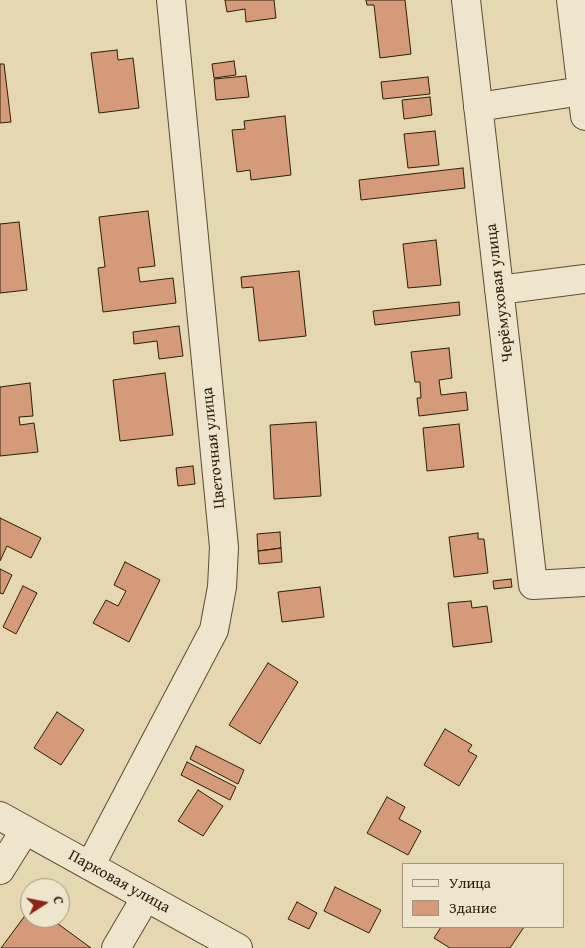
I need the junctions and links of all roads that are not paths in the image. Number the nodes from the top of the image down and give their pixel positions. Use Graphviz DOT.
graph roads {
  1 [pos="171,0"];
  2 [pos="466,0"];
  3 [pos="571,0"];
  4 [pos="584,103"];
  5 [pos="478,107"];
  6 [pos="585,279"];
  7 [pos="499,290"];
  8 [pos="585,582"];
  9 [pos="0,816"];
  10 [pos="25,830"];
  11 [pos="90,866"];
  12 [pos="0,870"];
  13 [pos="146,898"];
  14 [pos="116,948"];
  15 [pos="238,948"];
  1 -- 11 [label="street, Цветочная улица"];
  2 -- 5 [label="street, Черёмуховая улица"];
  3 -- 4 [label="street"];
  4 -- 5 [label="street"];
  5 -- 7 [label="street, Черёмуховая улица"];
  6 -- 7 [label="street"];
  7 -- 8 [label="street, Черёмуховая улица"];
  9 -- 10 [label="street, Парковая улица"];
  10 -- 11 [label="street, Парковая улица"];
  10 -- 12 [label="street"];
  11 -- 13 [label="street, Парковая улица"];
  13 -- 14 [label="street"];
  13 -- 15 [label="street, Парковая улица"];
}
